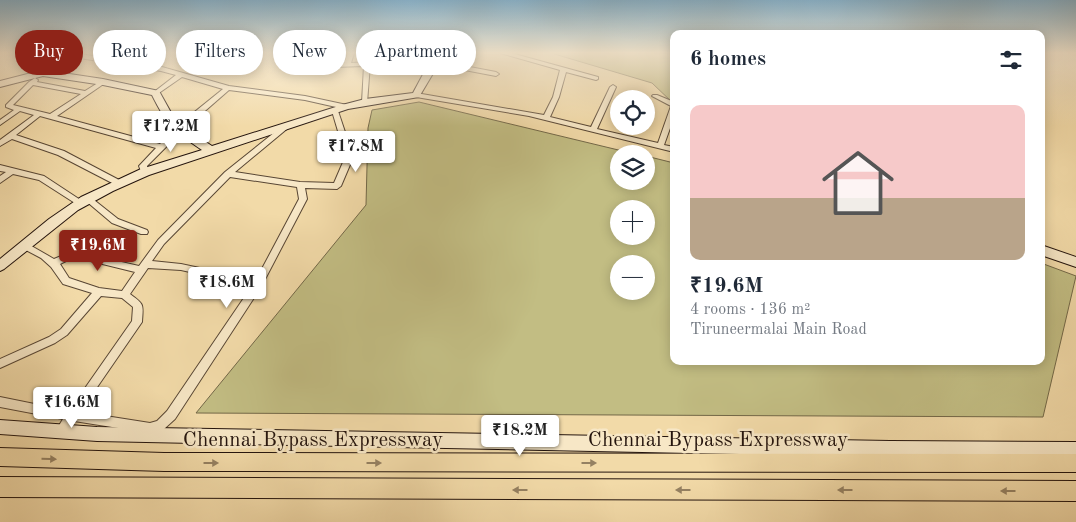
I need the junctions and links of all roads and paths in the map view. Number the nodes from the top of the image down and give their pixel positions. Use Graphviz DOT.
graph roads {
  1 [pos="27,77"];
  2 [pos="37,77"];
  3 [pos="67,77"];
  4 [pos="177,77"];
  5 [pos="193,77"];
  6 [pos="366,77"];
  7 [pos="426,77"];
  8 [pos="561,77"];
  9 [pos="103,82"];
  10 [pos="31,83"];
  11 [pos="0,84"];
  12 [pos="613,86"];
  13 [pos="228,88"];
  14 [pos="156,93"];
  15 [pos="86,94"];
  16 [pos="416,95"];
  17 [pos="655,96"];
  18 [pos="365,102"];
  19 [pos="670,104"];
  20 [pos="19,109"];
  21 [pos="340,109"];
  22 [pos="39,114"];
  23 [pos="51,117"];
  24 [pos="546,118"];
  25 [pos="670,118"];
  26 [pos="0,123"];
  27 [pos="285,126"];
  28 [pos="179,129"];
  29 [pos="593,130"];
  30 [pos="11,136"];
  31 [pos="0,144"];
  32 [pos="161,147"];
  33 [pos="660,147"];
  34 [pos="670,149"];
  35 [pos="210,150"];
  36 [pos="0,168"];
  37 [pos="12,171"];
  38 [pos="144,172"];
  39 [pos="228,174"];
  40 [pos="0,180"];
  41 [pos="118,183"];
  42 [pos="300,185"];
  43 [pos="85,201"];
  44 [pos="144,232"];
  45 [pos="25,246"];
  46 [pos="1045,251"];
  47 [pos="2,262"];
  48 [pos="1076,262"];
  49 [pos="53,263"];
  50 [pos="144,267"];
  51 [pos="258,284"];
  52 [pos="99,292"];
  53 [pos="124,295"];
  54 [pos="0,364"];
  55 [pos="0,402"];
  56 [pos="71,416"];
  57 [pos="0,427"];
  58 [pos="60,432"];
  59 [pos="1076,450"];
  60 [pos="0,457"];
  61 [pos="1041,457"];
  62 [pos="1076,463"];
  63 [pos="0,487"];
  64 [pos="1066,491"];
  1 -- 11 [label="street"];
  2 -- 10 [label="street"];
  3 -- 9 [label="street"];
  4 -- 14 [label="street"];
  5 -- 13 [label="street"];
  6 -- 18 [label="street"];
  7 -- 16 [label="street"];
  8 -- 24 [label="street"];
  9 -- 14 [label="street"];
  9 -- 15 [label="street"];
  10 -- 15 [label="street"];
  10 -- 20 [label="street"];
  12 -- 29 [label="street"];
  13 -- 21 [label="street"];
  13 -- 28 [label="street"];
  14 -- 28 [label="street"];
  15 -- 23 [label="street"];
  16 -- 18 [label="street"];
  16 -- 24 [label="street"];
  17 -- 19 [label="street"];
  18 -- 21 [label="street"];
  20 -- 22 [label="street"];
  20 -- 26 [label="street"];
  21 -- 27 [label="street"];
  21 -- 42 [label="street"];
  22 -- 23 [label="street"];
  22 -- 30 [label="street"];
  23 -- 32 [label="street"];
  24 -- 29 [label="street"];
  25 -- 33 [label="street"];
  27 -- 35 [label="street"];
  27 -- 39 [label="street"];
  28 -- 32 [label="street"];
  28 -- 35 [label="street"];
  29 -- 33 [label="street"];
  30 -- 31 [label="street"];
  30 -- 41 [label="street"];
  32 -- 38 [label="street"];
  33 -- 34 [label="street"];
  35 -- 38 [label="street"];
  36 -- 37 [label="street"];
  37 -- 40 [label="street"];
  37 -- 43 [label="street"];
  38 -- 41 [label="street"];
  39 -- 42 [label="street"];
  39 -- 50 [label="street"];
  41 -- 43 [label="street"];
  42 -- 51 [label="street"];
  43 -- 44 [label="street"];
  43 -- 45 [label="street"];
  45 -- 47 [label="street"];
  45 -- 49 [label="street"];
  46 -- 48 [label="street"];
  49 -- 50 [label="street"];
  49 -- 52 [label="street"];
  50 -- 51 [label="street"];
  50 -- 53 [label="street"];
  51 -- 56 [label="street"];
  52 -- 53 [label="street"];
  52 -- 54 [label="street"];
  53 -- 56 [label="street"];
  55 -- 56 [label="street"];
  56 -- 58 [label="street"];
  57 -- 58 [label="street"];
  58 -- 61 [label="street"];
  59 -- 61 [label="street"];
  60 -- 61 [label="highway, Chennai Bypass Expressway, one-way"];
  61 -- 62 [label="highway, Chennai Bypass Expressway"];
  64 -- 63 [label="highway, one-way"];
}
